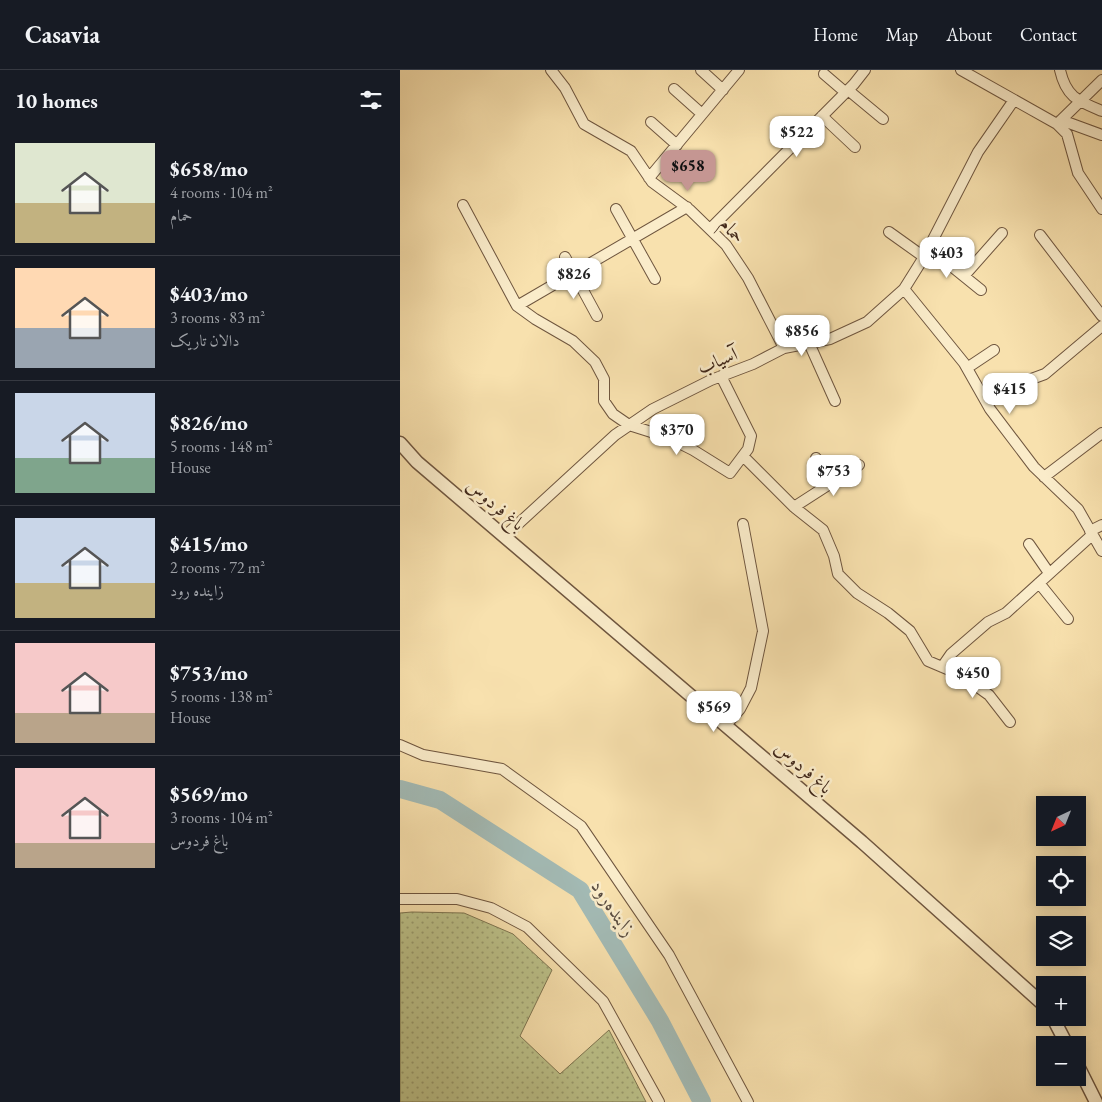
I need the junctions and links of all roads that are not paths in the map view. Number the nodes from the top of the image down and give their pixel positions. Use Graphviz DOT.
graph roads {
  1 [pos="551,70"];
  2 [pos="700,70"];
  3 [pos="740,70"];
  4 [pos="865,70"];
  5 [pos="961,70"];
  6 [pos="1060,70"];
  7 [pos="824,74"];
  8 [pos="1102,80"];
  9 [pos="674,89"];
  10 [pos="723,90"];
  11 [pos="847,91"];
  12 [pos="1014,100"];
  13 [pos="1079,102"];
  14 [pos="1102,111"];
  15 [pos="702,114"];
  16 [pos="822,116"];
  17 [pos="883,118"];
  18 [pos="651,122"];
  19 [pos="1059,122"];
  20 [pos="1102,135"];
  21 [pos="677,145"];
  22 [pos="855,147"];
  23 [pos="668,156"];
  24 [pos="684,171"];
  25 [pos="649,178"];
  26 [pos="463,205"];
  27 [pos="687,207"];
  28 [pos="616,209"];
  29 [pos="1102,209"];
  30 [pos="710,229"];
  31 [pos="889,232"];
  32 [pos="1002,233"];
  33 [pos="1040,235"];
  34 [pos="632,238"];
  35 [pos="926,253"];
  36 [pos="565,257"];
  37 [pos="573,273"];
  38 [pos="964,276"];
  39 [pos="655,279"];
  40 [pos="904,289"];
  41 [pos="982,290"];
  42 [pos="517,306"];
  43 [pos="597,316"];
  44 [pos="1102,316"];
  45 [pos="1102,326"];
  46 [pos="809,343"];
  47 [pos="784,348"];
  48 [pos="994,350"];
  49 [pos="967,368"];
  50 [pos="721,376"];
  51 [pos="835,401"];
  52 [pos="986,402"];
  53 [pos="629,425"];
  54 [pos="1102,433"];
  55 [pos="400,443"];
  56 [pos="743,456"];
  57 [pos="816,458"];
  58 [pos="859,465"];
  59 [pos="1044,477"];
  60 [pos="833,482"];
  61 [pos="794,508"];
  62 [pos="743,524"];
  63 [pos="1102,525"];
  64 [pos="1091,533"];
  65 [pos="505,536"];
  66 [pos="1029,544"];
  67 [pos="1102,551"];
  68 [pos="1049,573"];
  69 [pos="1038,583"];
  70 [pos="1068,619"];
  71 [pos="942,667"];
  72 [pos="1010,722"];
  73 [pos="726,725"];
  74 [pos="400,745"];
  75 [pos="400,900"];
  76 [pos="1036,998"];
  77 [pos="1086,1082"];
  78 [pos="659,1102"];
  79 [pos="748,1102"];
  80 [pos="1096,1102"];
  1 -- 25 [label="street, حمام"];
  2 -- 10 [label="street"];
  3 -- 10 [label="street"];
  4 -- 11 [label="street"];
  5 -- 12 [label="street"];
  6 -- 13 [label="street"];
  7 -- 11 [label="street"];
  8 -- 13 [label="street"];
  9 -- 15 [label="street"];
  10 -- 15 [label="street"];
  11 -- 16 [label="street"];
  11 -- 17 [label="street"];
  12 -- 19 [label="street"];
  12 -- 35 [label="street, آسیاب"];
  13 -- 14 [label="street"];
  13 -- 19 [label="street"];
  15 -- 21 [label="street"];
  16 -- 22 [label="street"];
  16 -- 30 [label="street"];
  18 -- 21 [label="street"];
  19 -- 20 [label="street"];
  19 -- 29 [label="street"];
  21 -- 23 [label="street"];
  23 -- 24 [label="street"];
  23 -- 25 [label="street"];
  25 -- 27 [label="street, حمام"];
  26 -- 42 [label="street"];
  27 -- 30 [label="street, حمام"];
  27 -- 34 [label="street"];
  28 -- 34 [label="street"];
  30 -- 47 [label="street, حمام"];
  31 -- 35 [label="street"];
  32 -- 38 [label="street"];
  33 -- 44 [label="street"];
  34 -- 37 [label="street"];
  34 -- 39 [label="street"];
  35 -- 38 [label="street"];
  35 -- 40 [label="street, آسیاب"];
  36 -- 37 [label="street"];
  37 -- 42 [label="street"];
  37 -- 43 [label="street"];
  38 -- 41 [label="street"];
  40 -- 46 [label="street, آسیاب"];
  40 -- 49 [label="street"];
  42 -- 53 [label="street"];
  45 -- 52 [label="street"];
  46 -- 47 [label="street, آسیاب"];
  46 -- 51 [label="street"];
  47 -- 50 [label="street, آسیاب"];
  48 -- 49 [label="street"];
  49 -- 52 [label="street"];
  50 -- 53 [label="street, آسیاب"];
  50 -- 56 [label="street"];
  52 -- 59 [label="street"];
  53 -- 56 [label="street"];
  53 -- 65 [label="street, آسیاب"];
  54 -- 59 [label="street"];
  55 -- 65 [label="street, باغ فردوس"];
  56 -- 61 [label="street"];
  57 -- 60 [label="street"];
  58 -- 60 [label="street"];
  59 -- 64 [label="street"];
  60 -- 61 [label="street"];
  61 -- 71 [label="street"];
  62 -- 73 [label="street"];
  63 -- 64 [label="street"];
  64 -- 67 [label="street"];
  64 -- 68 [label="street"];
  65 -- 73 [label="street, باغ فردوس"];
  66 -- 68 [label="street"];
  68 -- 69 [label="street"];
  69 -- 70 [label="street"];
  69 -- 71 [label="street"];
  71 -- 72 [label="street"];
  73 -- 76 [label="street, باغ فردوس"];
  74 -- 79 [label="street"];
  75 -- 78 [label="street"];
  77 -- 80 [label="street"];
}
